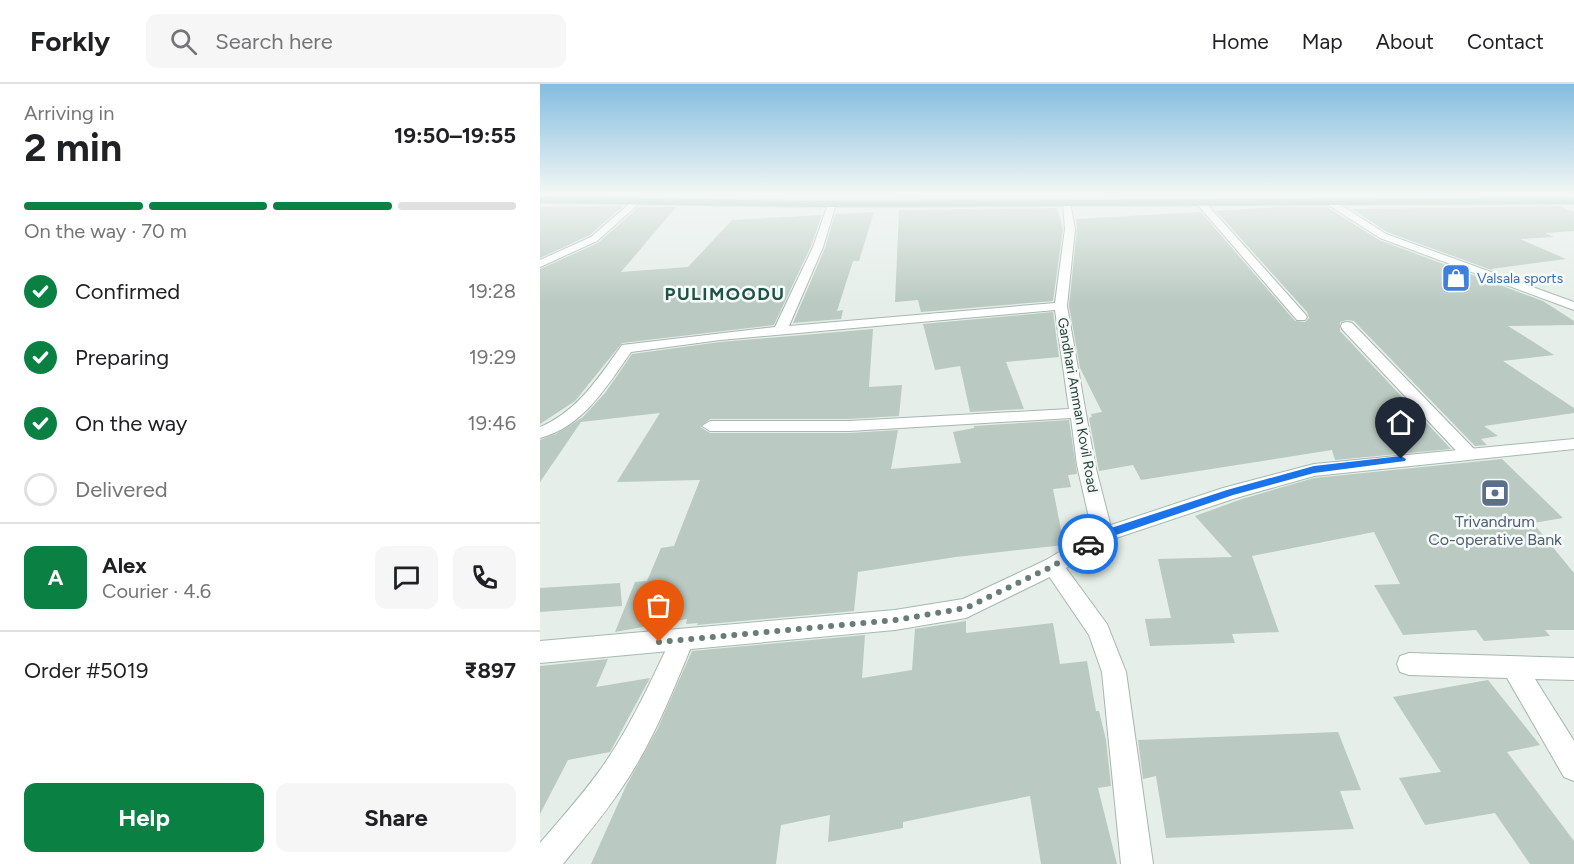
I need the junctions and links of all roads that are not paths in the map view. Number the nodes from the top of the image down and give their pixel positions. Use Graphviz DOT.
graph roads {
  1 [pos="604,230"];
  2 [pos="823,230"];
  3 [pos="1070,230"];
  4 [pos="1226,230"];
  5 [pos="1375,230"];
  6 [pos="540,264"];
  7 [pos="1061,306"];
  8 [pos="1574,306"];
  9 [pos="1302,317"];
  10 [pos="1347,326"];
  11 [pos="780,331"];
  12 [pos="1079,413"];
  13 [pos="710,426"];
  14 [pos="540,433"];
  15 [pos="1574,444"];
  16 [pos="1469,454"];
  17 [pos="1103,535"];
  18 [pos="1053,566"];
  19 [pos="682,640"];
  20 [pos="540,652"];
  21 [pos="1409,664"];
  22 [pos="1514,667"];
  23 [pos="1574,669"];
  24 [pos="1574,766"];
  25 [pos="543,864"];
  26 [pos="1137,864"];
  1 -- 6 [label="lane"];
  2 -- 11 [label="street"];
  3 -- 7 [label="street, Gandhari Amman Kovil Road"];
  4 -- 9 [label="street"];
  5 -- 8 [label="street"];
  7 -- 11 [label="street"];
  7 -- 12 [label="street, Gandhari Amman Kovil Road"];
  10 -- 16 [label="street"];
  11 -- 14 [label="street"];
  12 -- 13 [label="street"];
  12 -- 17 [label="street, Gandhari Amman Kovil Road"];
  15 -- 16 [label="street"];
  16 -- 17 [label="street"];
  17 -- 18 [label="street"];
  18 -- 19 [label="street"];
  18 -- 26 [label="street"];
  19 -- 20 [label="street"];
  19 -- 25 [label="street"];
  21 -- 22 [label="street"];
  22 -- 23 [label="street"];
  22 -- 24 [label="street"];
}
